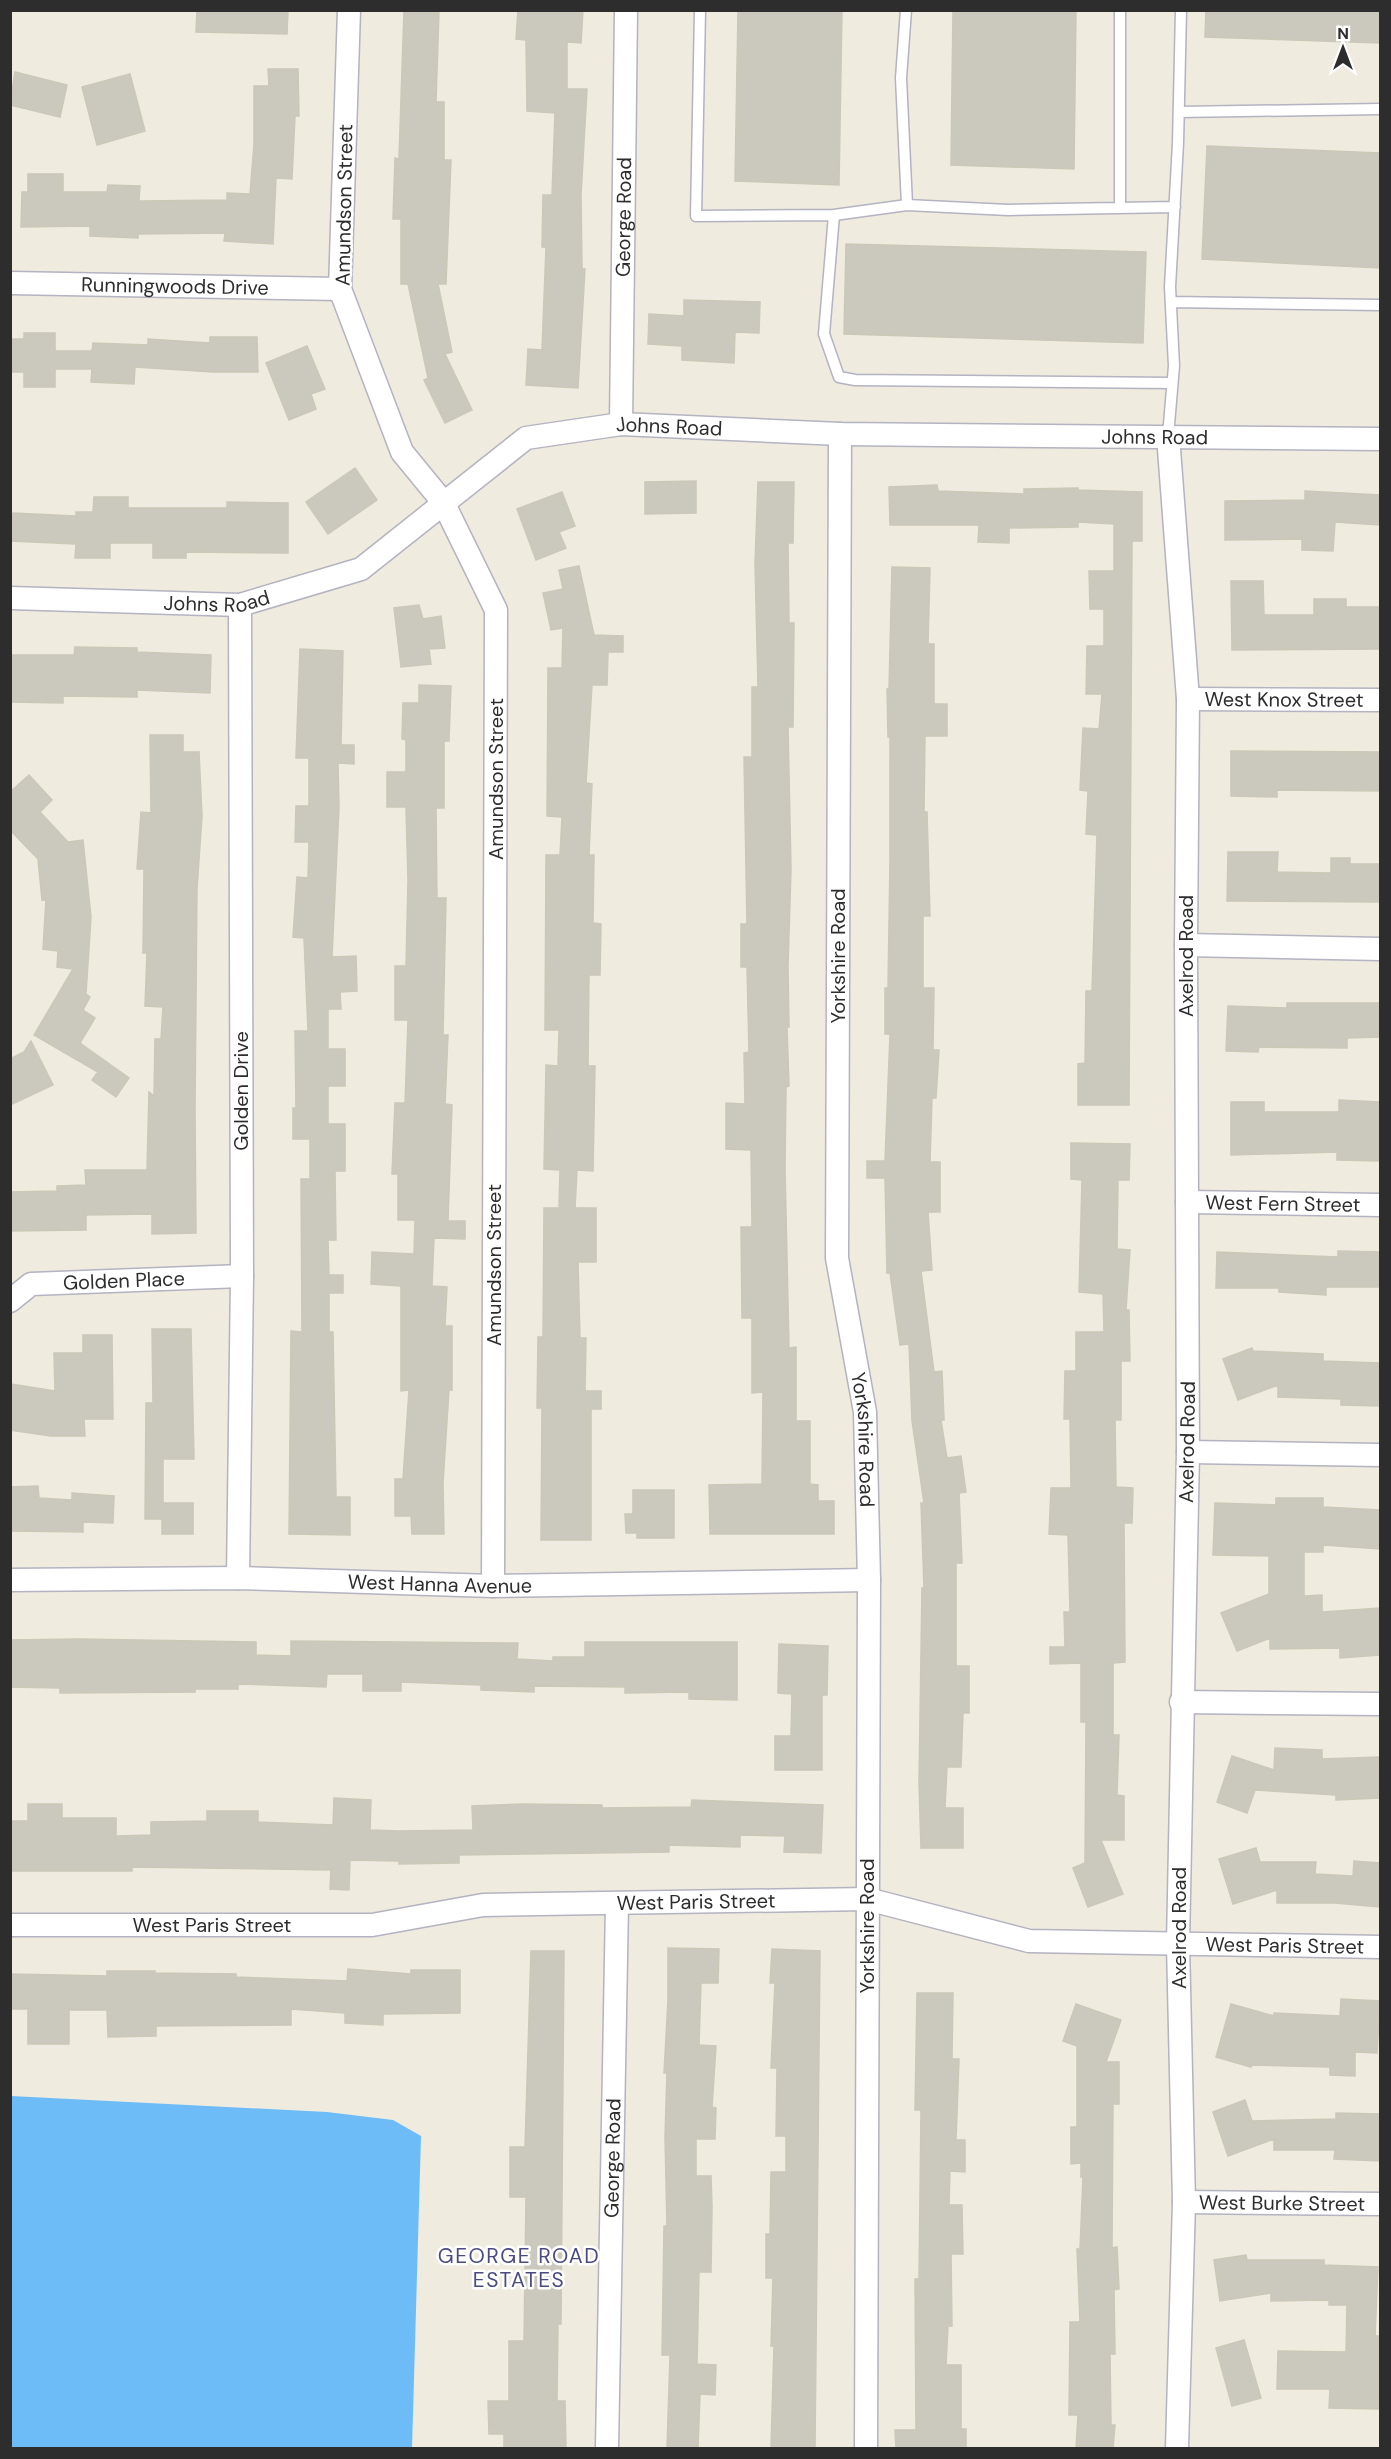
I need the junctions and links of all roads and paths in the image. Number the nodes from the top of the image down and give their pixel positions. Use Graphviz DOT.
graph roads {
  1 [pos="349,10"];
  2 [pos="626,10"];
  3 [pos="700,10"];
  4 [pos="906,10"];
  5 [pos="1120,10"];
  6 [pos="1181,10"];
  7 [pos="1380,109"];
  8 [pos="1179,112"];
  9 [pos="907,205"];
  10 [pos="1175,207"];
  11 [pos="1120,208"];
  12 [pos="834,214"];
  13 [pos="10,283"];
  14 [pos="340,289"];
  15 [pos="1171,302"];
  16 [pos="1380,305"];
  17 [pos="1172,383"];
  18 [pos="621,424"];
  19 [pos="840,434"];
  20 [pos="1168,436"];
  21 [pos="1380,439"];
  22 [pos="443,502"];
  23 [pos="10,598"];
  24 [pos="240,605"];
  25 [pos="1188,699"];
  26 [pos="1380,700"];
  27 [pos="1185,945"];
  28 [pos="1380,949"];
  29 [pos="1187,1202"];
  30 [pos="1380,1205"];
  31 [pos="242,1276"];
  32 [pos="10,1300"];
  33 [pos="1188,1452"];
  34 [pos="1380,1455"];
  35 [pos="238,1578"];
  36 [pos="10,1580"];
  37 [pos="869,1580"];
  38 [pos="493,1586"];
  39 [pos="1181,1702"];
  40 [pos="1380,1704"];
  41 [pos="867,1899"];
  42 [pos="617,1905"];
  43 [pos="10,1924"];
  44 [pos="1178,1944"];
  45 [pos="1380,1947"];
  46 [pos="1184,2202"];
  47 [pos="1380,2204"];
  48 [pos="607,2448"];
  49 [pos="866,2448"];
  50 [pos="1177,2448"];
  1 -- 14 [label="street, Amundson Street"];
  2 -- 18 [label="street, George Road"];
  3 -- 12 [label="lane"];
  4 -- 9 [label="lane"];
  5 -- 11 [label="lane"];
  6 -- 8 [label="lane"];
  7 -- 8 [label="lane"];
  8 -- 10 [label="lane"];
  9 -- 11 [label="lane"];
  9 -- 12 [label="lane"];
  10 -- 11 [label="lane"];
  10 -- 15 [label="lane"];
  12 -- 17 [label="lane"];
  13 -- 14 [label="street, Runningwoods Drive"];
  14 -- 22 [label="street, Amundson Street"];
  15 -- 16 [label="lane"];
  15 -- 17 [label="lane"];
  17 -- 20 [label="lane"];
  18 -- 19 [label="street, Johns Road"];
  18 -- 22 [label="street, Johns Road"];
  19 -- 20 [label="street, Johns Road"];
  19 -- 37 [label="street, Yorkshire Road"];
  20 -- 21 [label="street, Johns Road"];
  20 -- 25 [label="street, Axelrod Road"];
  22 -- 24 [label="street, Johns Road"];
  22 -- 38 [label="street, Amundson Street"];
  23 -- 24 [label="street, Johns Road"];
  24 -- 31 [label="street, Golden Drive"];
  25 -- 26 [label="street, West Knox Street"];
  25 -- 27 [label="street, Axelrod Road"];
  27 -- 28 [label="street"];
  27 -- 29 [label="street, Axelrod Road"];
  29 -- 30 [label="street, West Fern Street"];
  29 -- 33 [label="street, Axelrod Road"];
  31 -- 32 [label="street, Golden Place"];
  31 -- 35 [label="street, Golden Drive"];
  33 -- 34 [label="street"];
  33 -- 39 [label="street, Axelrod Road"];
  35 -- 36 [label="street, West Hanna Avenue"];
  35 -- 38 [label="street, West Hanna Avenue"];
  37 -- 38 [label="street, West Hanna Avenue"];
  37 -- 41 [label="street, Yorkshire Road"];
  39 -- 40 [label="street"];
  39 -- 44 [label="street, Axelrod Road"];
  41 -- 42 [label="street, West Paris Street"];
  41 -- 44 [label="street, West Paris Street"];
  41 -- 49 [label="street, Yorkshire Road"];
  42 -- 43 [label="street, West Paris Street"];
  42 -- 48 [label="street, George Road"];
  44 -- 45 [label="street, West Paris Street"];
  44 -- 46 [label="street, Axelrod Road"];
  46 -- 47 [label="street, West Burke Street"];
  46 -- 50 [label="street, Axelrod Road"];
}
